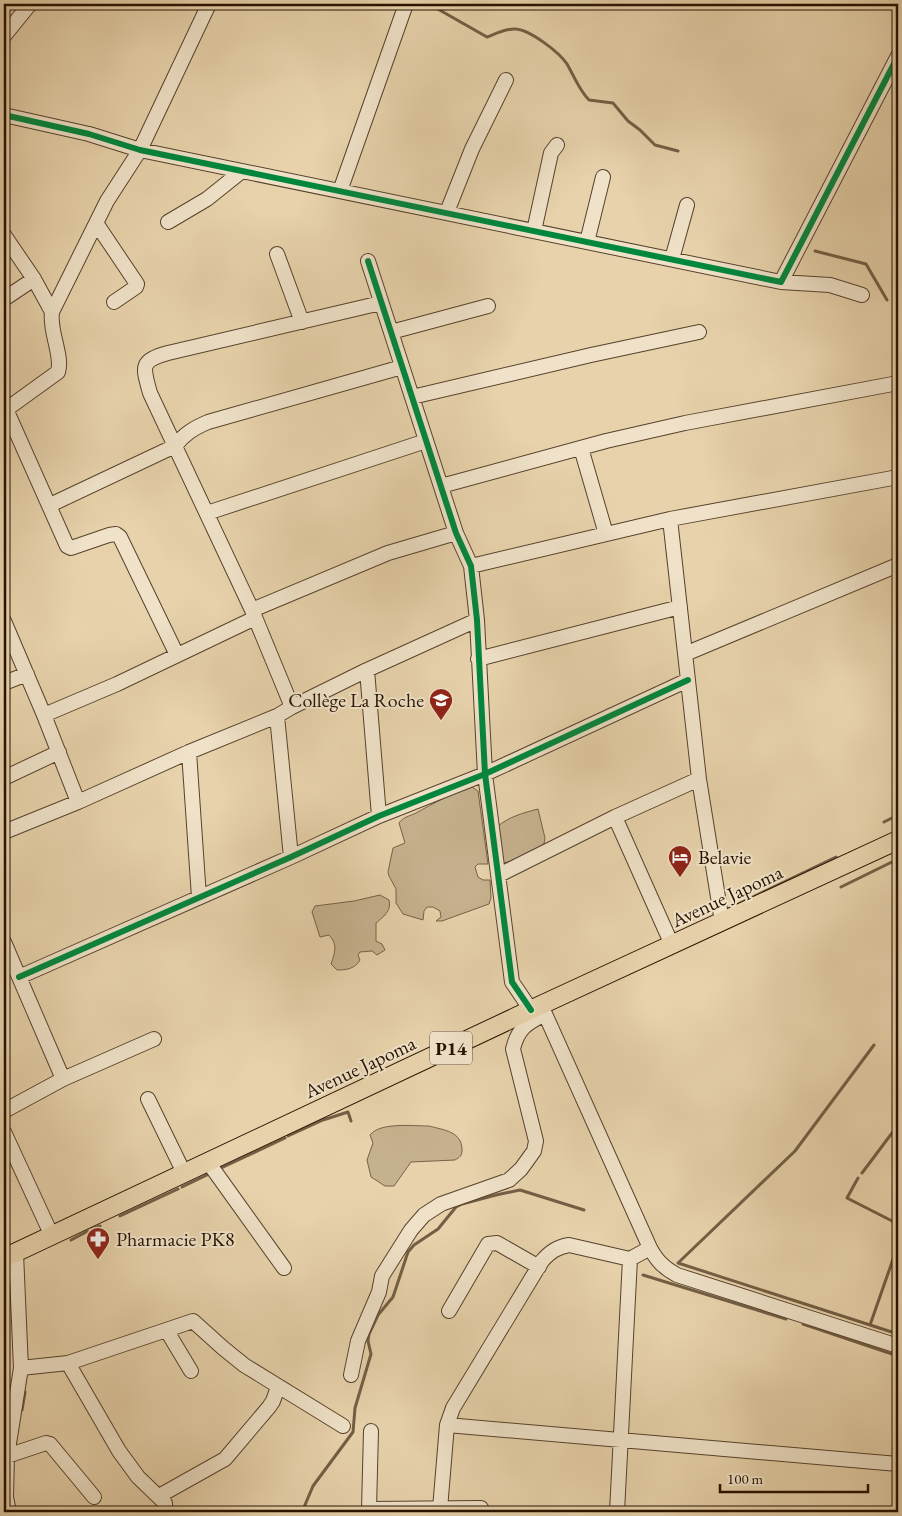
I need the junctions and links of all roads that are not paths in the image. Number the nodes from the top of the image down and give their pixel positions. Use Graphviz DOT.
graph roads {
  1 [pos="30,4"];
  2 [pos="209,4"];
  3 [pos="406,4"];
  4 [pos="4,36"];
  5 [pos="898,56"];
  6 [pos="506,80"];
  7 [pos="4,115"];
  8 [pos="557,145"];
  9 [pos="140,150"];
  10 [pos="242,171"];
  11 [pos="604,178"];
  12 [pos="340,191"];
  13 [pos="687,205"];
  14 [pos="446,212"];
  15 [pos="168,222"];
  16 [pos="96,223"];
  17 [pos="534,231"];
  18 [pos="4,235"];
  19 [pos="587,242"];
  20 [pos="277,254"];
  21 [pos="672,259"];
  22 [pos="368,261"];
  23 [pos="34,279"];
  24 [pos="781,282"];
  25 [pos="862,294"];
  26 [pos="4,299"];
  27 [pos="114,302"];
  28 [pos="381,303"];
  29 [pos="488,306"];
  30 [pos="52,312"];
  31 [pos="302,322"];
  32 [pos="391,332"];
  33 [pos="699,332"];
  34 [pos="402,367"];
  35 [pos="898,383"];
  36 [pos="412,397"];
  37 [pos="5,410"];
  38 [pos="426,441"];
  39 [pos="175,446"];
  40 [pos="581,448"];
  41 [pos="898,477"];
  42 [pos="440,486"];
  43 [pos="50,506"];
  44 [pos="207,513"];
  45 [pos="670,519"];
  46 [pos="456,533"];
  47 [pos="606,534"];
  48 [pos="898,565"];
  49 [pos="471,566"];
  50 [pos="680,607"];
  51 [pos="254,614"];
  52 [pos="477,620"];
  53 [pos="4,621"];
  54 [pos="685,654"];
  55 [pos="178,655"];
  56 [pos="478,659"];
  57 [pos="367,670"];
  58 [pos="27,674"];
  59 [pos="688,680"];
  60 [pos="4,683"];
  61 [pos="292,707"];
  62 [pos="44,715"];
  63 [pos="277,716"];
  64 [pos="59,752"];
  65 [pos="190,752"];
  66 [pos="485,774"];
  67 [pos="4,778"];
  68 [pos="699,779"];
  69 [pos="78,802"];
  70 [pos="379,816"];
  71 [pos="615,817"];
  72 [pos="4,832"];
  73 [pos="898,840"];
  74 [pos="291,857"];
  75 [pos="499,875"];
  76 [pos="199,897"];
  77 [pos="722,922"];
  78 [pos="4,942"];
  79 [pos="672,945"];
  80 [pos="19,977"];
  81 [pos="539,1010"];
  82 [pos="154,1039"];
  83 [pos="63,1079"];
  84 [pos="148,1099"];
  85 [pos="4,1111"];
  86 [pos="4,1132"];
  87 [pos="208,1162"];
  88 [pos="184,1173"];
  89 [pos="52,1236"];
  90 [pos="650,1248"];
  91 [pos="10,1256"];
  92 [pos="630,1258"];
  93 [pos="539,1267"];
  94 [pos="284,1268"];
  95 [pos="449,1311"];
  96 [pos="167,1331"];
  97 [pos="898,1346"];
  98 [pos="68,1363"];
  99 [pos="21,1368"];
  100 [pos="191,1371"];
  101 [pos="352,1375"];
  102 [pos="278,1387"];
  103 [pos="9,1404"];
  104 [pos="447,1425"];
  105 [pos="343,1426"];
  106 [pos="371,1430"];
  107 [pos="620,1439"];
  108 [pos="7,1456"];
  109 [pos="898,1464"];
  110 [pos="159,1496"];
  111 [pos="94,1498"];
  112 [pos="481,1508"];
  113 [pos="7,1509"];
  114 [pos="440,1509"];
  115 [pos="165,1512"];
  116 [pos="617,1512"];
  1 -- 4 [label="street"];
  2 -- 9 [label="street"];
  3 -- 12 [label="street"];
  5 -- 24 [label="street"];
  6 -- 14 [label="street"];
  7 -- 9 [label="street"];
  8 -- 17 [label="street"];
  9 -- 10 [label="street"];
  9 -- 16 [label="street"];
  10 -- 12 [label="street"];
  10 -- 15 [label="street"];
  11 -- 19 [label="street"];
  12 -- 14 [label="street"];
  13 -- 21 [label="street"];
  14 -- 17 [label="street"];
  16 -- 27 [label="street"];
  16 -- 30 [label="street"];
  17 -- 19 [label="street"];
  18 -- 23 [label="street"];
  19 -- 21 [label="street"];
  20 -- 31 [label="street"];
  21 -- 24 [label="street"];
  22 -- 28 [label="street"];
  23 -- 26 [label="street"];
  23 -- 30 [label="street"];
  24 -- 25 [label="street"];
  28 -- 31 [label="street"];
  28 -- 32 [label="street"];
  29 -- 32 [label="street"];
  30 -- 37 [label="street"];
  31 -- 39 [label="street"];
  32 -- 34 [label="street"];
  33 -- 36 [label="street"];
  34 -- 36 [label="street"];
  34 -- 39 [label="street"];
  35 -- 40 [label="street"];
  36 -- 38 [label="street"];
  37 -- 43 [label="street"];
  38 -- 42 [label="street"];
  38 -- 44 [label="street"];
  39 -- 43 [label="street"];
  39 -- 44 [label="street"];
  40 -- 42 [label="street"];
  40 -- 47 [label="street"];
  41 -- 45 [label="street"];
  42 -- 46 [label="street"];
  43 -- 55 [label="street"];
  44 -- 51 [label="street"];
  45 -- 47 [label="street"];
  45 -- 50 [label="street"];
  46 -- 49 [label="street"];
  46 -- 51 [label="street"];
  47 -- 49 [label="street"];
  48 -- 54 [label="street"];
  49 -- 52 [label="street"];
  50 -- 54 [label="street"];
  50 -- 56 [label="street"];
  51 -- 55 [label="street"];
  51 -- 61 [label="street"];
  52 -- 56 [label="street"];
  52 -- 57 [label="street"];
  53 -- 58 [label="street"];
  54 -- 59 [label="street"];
  55 -- 62 [label="street"];
  56 -- 66 [label="street"];
  57 -- 61 [label="street"];
  57 -- 70 [label="street"];
  58 -- 60 [label="street"];
  58 -- 62 [label="street"];
  59 -- 66 [label="street"];
  59 -- 68 [label="street"];
  61 -- 63 [label="street"];
  62 -- 64 [label="street"];
  63 -- 65 [label="street"];
  63 -- 74 [label="street"];
  64 -- 67 [label="street"];
  64 -- 69 [label="street"];
  65 -- 69 [label="street"];
  65 -- 76 [label="street"];
  66 -- 70 [label="street"];
  66 -- 75 [label="street"];
  68 -- 71 [label="street"];
  68 -- 77 [label="street"];
  69 -- 72 [label="street"];
  70 -- 74 [label="street"];
  71 -- 75 [label="street"];
  71 -- 79 [label="street"];
  73 -- 77 [label="main road, Avenue Japoma / P14"];
  74 -- 76 [label="street"];
  75 -- 81 [label="street"];
  76 -- 80 [label="street"];
  77 -- 79 [label="main road, Avenue Japoma / P14"];
  78 -- 80 [label="street"];
  79 -- 81 [label="main road, Avenue Japoma / P14"];
  80 -- 83 [label="street"];
  81 -- 87 [label="main road, Avenue Japoma / P14"];
  81 -- 90 [label="street"];
  81 -- 101 [label="street"];
  82 -- 83 [label="street"];
  83 -- 85 [label="street"];
  84 -- 88 [label="street"];
  86 -- 89 [label="street"];
  87 -- 88 [label="main road, Avenue Japoma / P14"];
  87 -- 94 [label="street"];
  88 -- 89 [label="main road, Avenue Japoma / P14"];
  89 -- 91 [label="main road, Avenue Japoma / P14"];
  90 -- 92 [label="street"];
  90 -- 97 [label="street"];
  91 -- 99 [label="street"];
  92 -- 93 [label="street"];
  92 -- 107 [label="street"];
  93 -- 95 [label="street"];
  93 -- 104 [label="street"];
  96 -- 98 [label="street"];
  96 -- 100 [label="street"];
  96 -- 102 [label="street"];
  98 -- 99 [label="street"];
  98 -- 110 [label="street"];
  99 -- 103 [label="street"];
  102 -- 105 [label="street"];
  102 -- 110 [label="street"];
  103 -- 108 [label="street"];
  104 -- 107 [label="street"];
  104 -- 114 [label="street"];
  106 -- 114 [label="street"];
  107 -- 109 [label="street"];
  107 -- 116 [label="street"];
  108 -- 111 [label="street"];
  108 -- 113 [label="street"];
  110 -- 115 [label="street"];
  112 -- 114 [label="street"];
}
